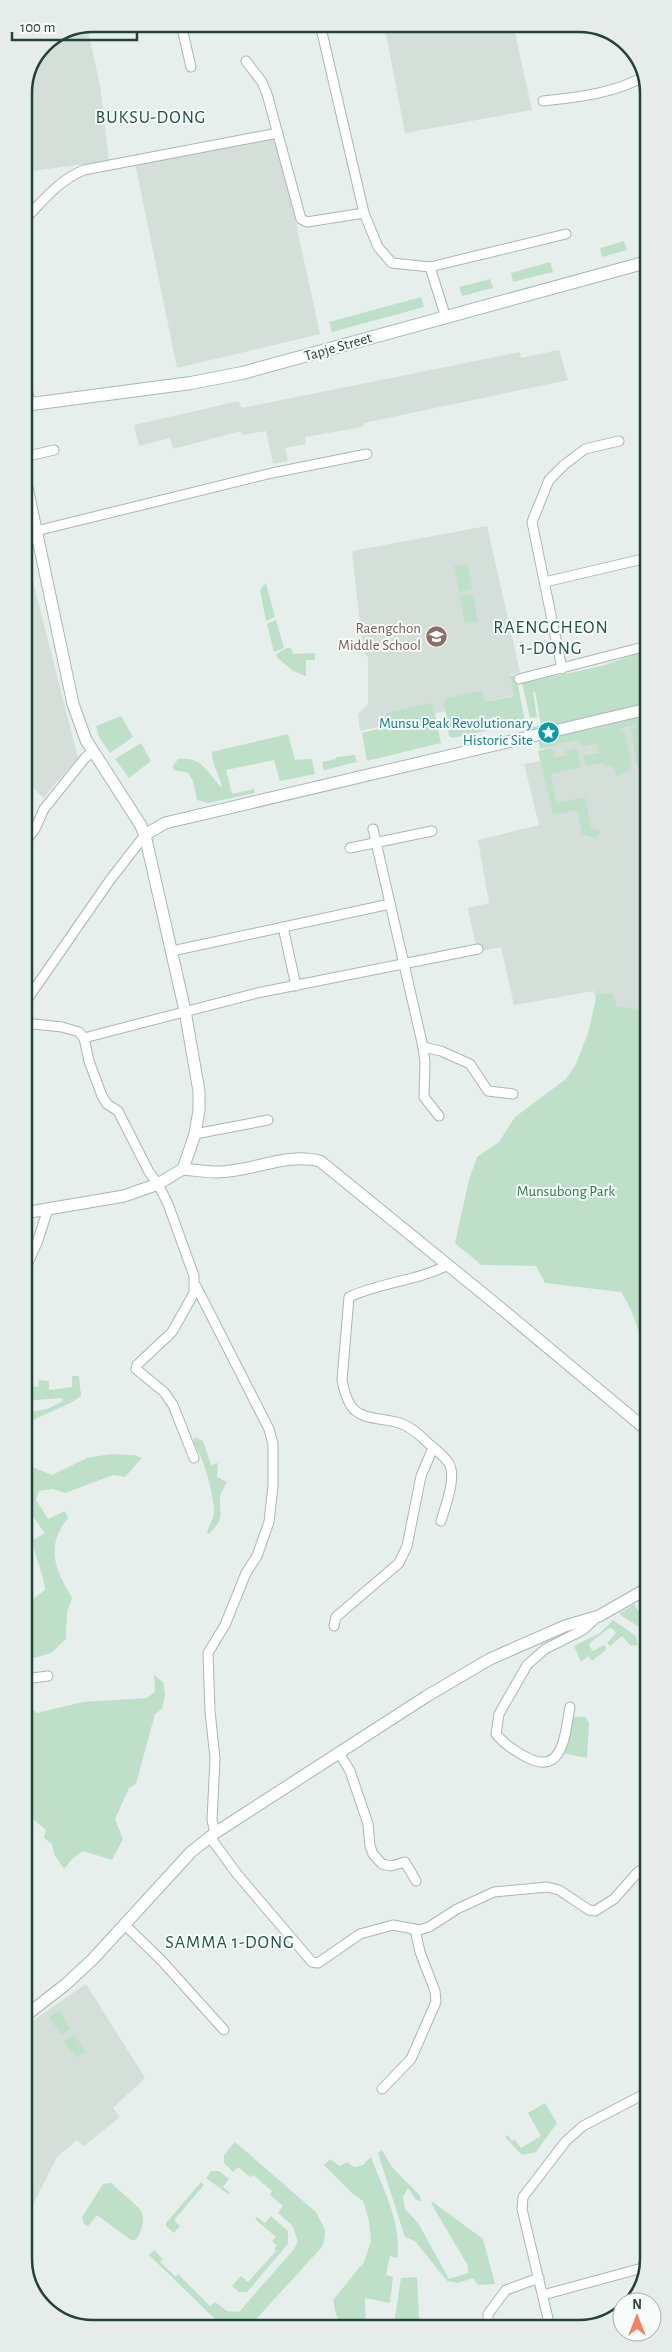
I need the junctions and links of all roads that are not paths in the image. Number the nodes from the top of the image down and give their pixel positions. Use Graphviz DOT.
graph roads {
  1 [pos="183,32"];
  2 [pos="322,32"];
  3 [pos="246,61"];
  4 [pos="191,67"];
  5 [pos="638,80"];
  6 [pos="543,101"];
  7 [pos="278,133"];
  8 [pos="32,212"];
  9 [pos="364,213"];
  10 [pos="566,234"];
  11 [pos="640,264"];
  12 [pos="430,267"];
  13 [pos="446,318"];
  14 [pos="32,403"];
  15 [pos="619,440"];
  16 [pos="54,450"];
  17 [pos="367,454"];
  18 [pos="32,455"];
  19 [pos="32,512"];
  20 [pos="36,531"];
  21 [pos="640,560"];
  22 [pos="545,582"];
  23 [pos="640,648"];
  24 [pos="562,669"];
  25 [pos="519,679"];
  26 [pos="640,711"];
  27 [pos="93,751"];
  28 [pos="373,829"];
  29 [pos="432,831"];
  30 [pos="32,833"];
  31 [pos="146,835"];
  32 [pos="376,843"];
  33 [pos="350,848"];
  34 [pos="390,904"];
  35 [pos="282,927"];
  36 [pos="478,949"];
  37 [pos="172,951"];
  38 [pos="403,964"];
  39 [pos="296,986"];
  40 [pos="32,992"];
  41 [pos="184,1011"];
  42 [pos="32,1024"];
  43 [pos="84,1038"];
  44 [pos="423,1047"];
  45 [pos="513,1094"];
  46 [pos="438,1116"];
  47 [pos="268,1120"];
  48 [pos="195,1134"];
  49 [pos="183,1169"];
  50 [pos="158,1184"];
  51 [pos="48,1209"];
  52 [pos="32,1212"];
  53 [pos="32,1253"];
  54 [pos="448,1266"];
  55 [pos="196,1286"];
  56 [pos="640,1424"];
  57 [pos="433,1448"];
  58 [pos="194,1458"];
  59 [pos="441,1521"];
  60 [pos="640,1593"];
  61 [pos="599,1616"];
  62 [pos="334,1626"];
  63 [pos="48,1676"];
  64 [pos="32,1678"];
  65 [pos="570,1707"];
  66 [pos="339,1753"];
  67 [pos="212,1835"];
  68 [pos="640,1871"];
  69 [pos="416,1881"];
  70 [pos="124,1924"];
  71 [pos="415,1929"];
  72 [pos="32,2011"];
  73 [pos="224,2030"];
  74 [pos="382,2089"];
  75 [pos="640,2096"];
  76 [pos="638,2269"];
  77 [pos="539,2278"];
  78 [pos="543,2295"];
  79 [pos="488,2320"];
  80 [pos="548,2320"];
  1 -- 4 [label="street"];
  2 -- 9 [label="street"];
  3 -- 7 [label="street"];
  5 -- 6 [label="street"];
  7 -- 8 [label="street"];
  7 -- 9 [label="street"];
  9 -- 12 [label="street"];
  10 -- 12 [label="street"];
  11 -- 13 [label="main road, Tapje Street"];
  12 -- 13 [label="street"];
  13 -- 14 [label="main road, Tapje Street"];
  15 -- 22 [label="street"];
  16 -- 18 [label="street"];
  17 -- 20 [label="street"];
  19 -- 20 [label="street"];
  20 -- 27 [label="street"];
  21 -- 22 [label="street"];
  22 -- 24 [label="street"];
  23 -- 24 [label="street"];
  24 -- 25 [label="street"];
  26 -- 31 [label="street"];
  27 -- 30 [label="street"];
  27 -- 31 [label="street"];
  28 -- 32 [label="street"];
  29 -- 32 [label="street"];
  31 -- 37 [label="street"];
  31 -- 40 [label="street"];
  32 -- 33 [label="street"];
  32 -- 34 [label="street"];
  34 -- 35 [label="street"];
  34 -- 38 [label="street"];
  35 -- 37 [label="street"];
  35 -- 39 [label="street"];
  36 -- 38 [label="street"];
  37 -- 41 [label="street"];
  38 -- 39 [label="street"];
  38 -- 44 [label="street"];
  39 -- 41 [label="street"];
  41 -- 43 [label="street"];
  41 -- 48 [label="street"];
  42 -- 43 [label="street"];
  43 -- 50 [label="street"];
  44 -- 45 [label="street"];
  44 -- 46 [label="street"];
  47 -- 48 [label="street"];
  48 -- 49 [label="street"];
  49 -- 50 [label="street"];
  49 -- 54 [label="street"];
  50 -- 51 [label="street"];
  50 -- 55 [label="street"];
  51 -- 52 [label="street"];
  51 -- 53 [label="street"];
  54 -- 56 [label="street"];
  54 -- 57 [label="street"];
  55 -- 58 [label="street"];
  55 -- 67 [label="street"];
  57 -- 59 [label="street"];
  57 -- 62 [label="street"];
  60 -- 61 [label="street"];
  61 -- 65 [label="street"];
  61 -- 66 [label="street"];
  63 -- 64 [label="street"];
  66 -- 67 [label="street"];
  66 -- 69 [label="street"];
  67 -- 70 [label="street"];
  67 -- 71 [label="street"];
  68 -- 71 [label="street"];
  70 -- 72 [label="street"];
  70 -- 73 [label="street"];
  71 -- 74 [label="street"];
  75 -- 77 [label="street"];
  76 -- 78 [label="street"];
  77 -- 78 [label="street"];
  77 -- 79 [label="street"];
  78 -- 80 [label="street"];
}
